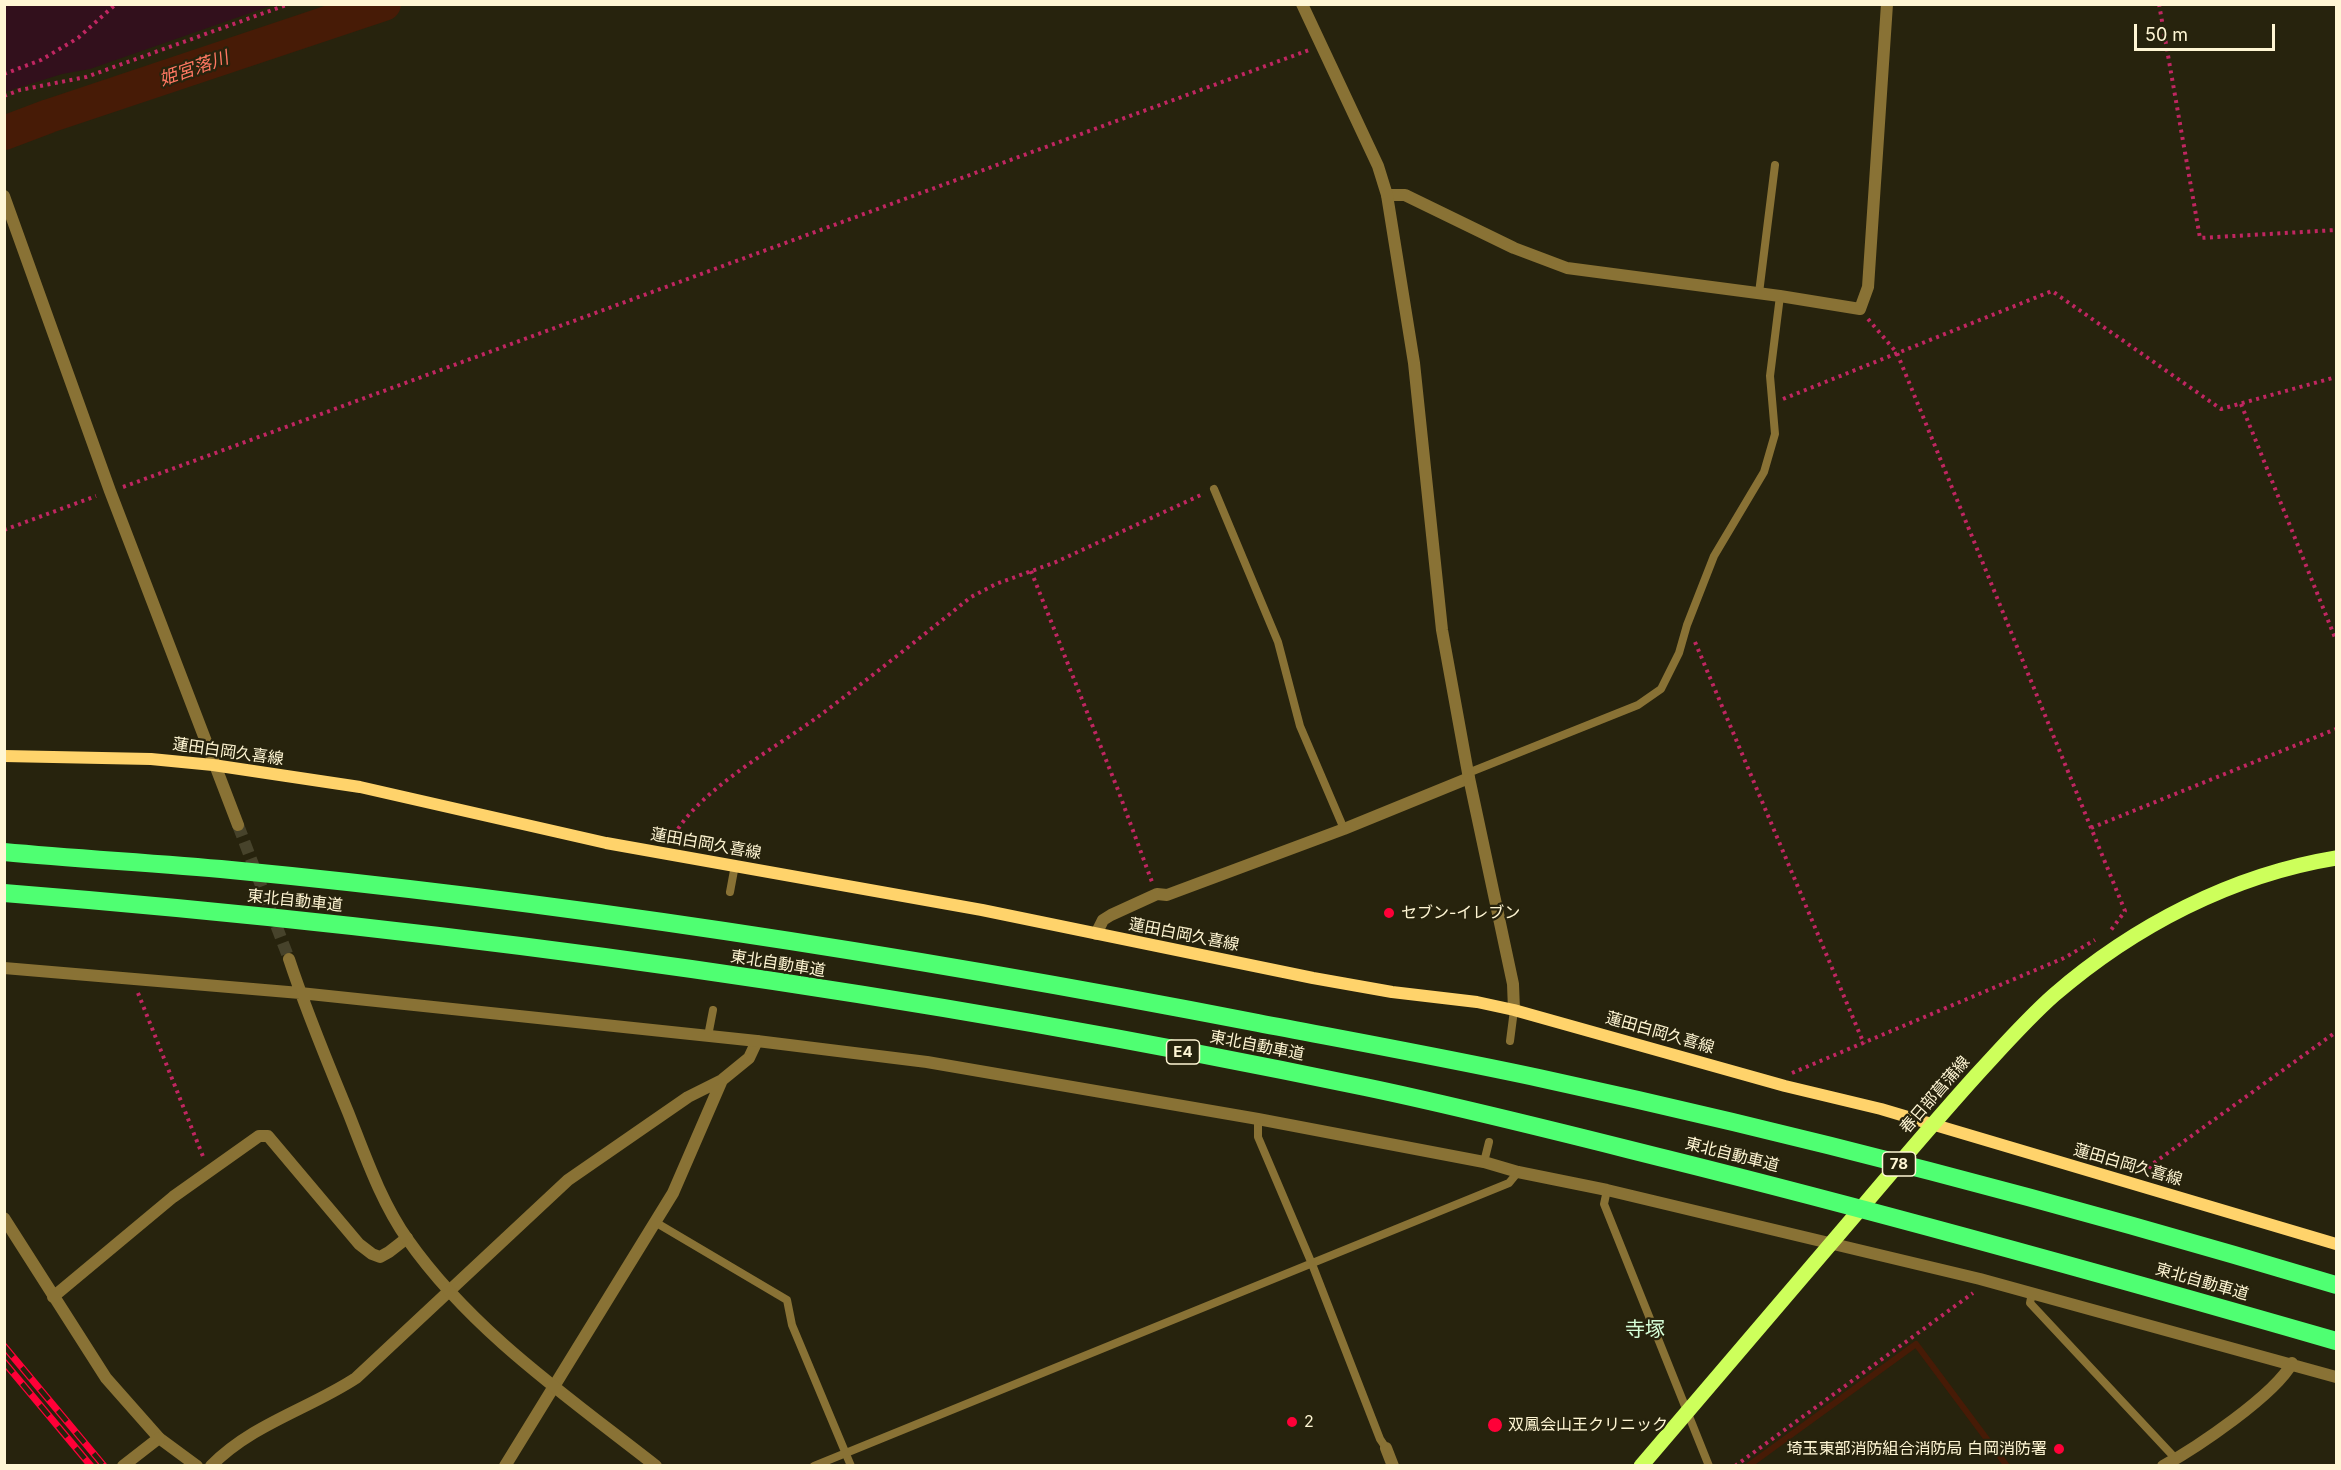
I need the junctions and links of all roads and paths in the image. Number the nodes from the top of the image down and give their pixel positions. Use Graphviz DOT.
graph roads {
  1 [pos="116,4"];
  2 [pos="289,4"];
  3 [pos="1302,4"];
  4 [pos="1887,4"];
  5 [pos="2159,4"];
  6 [pos="1321,44"];
  7 [pos="4,74"];
  8 [pos="4,96"];
  9 [pos="1775,165"];
  10 [pos="1387,195"];
  11 [pos="4,196"];
  12 [pos="2337,230"];
  13 [pos="1759,293"];
  14 [pos="1780,296"];
  15 [pos="1860,309"];
  16 [pos="1897,353"];
  17 [pos="2337,377"];
  18 [pos="1774,402"];
  19 [pos="2241,404"];
  20 [pos="1214,489"];
  21 [pos="110,491"];
  22 [pos="4,530"];
  23 [pos="1031,571"];
  24 [pos="1687,625"];
  25 [pos="2337,640"];
  26 [pos="2337,729"];
  27 [pos="4,756"];
  28 [pos="213,765"];
  29 [pos="1469,776"];
  30 [pos="238,825"];
  31 [pos="2091,828"];
  32 [pos="1344,829"];
  33 [pos="4,852"];
  34 [pos="667,854"];
  35 [pos="2337,858"];
  36 [pos="735,865"];
  37 [pos="730,892"];
  38 [pos="4,893"];
  39 [pos="1156,894"];
  40 [pos="2109,932"];
  41 [pos="1095,934"];
  42 [pos="2100,937"];
  43 [pos="289,959"];
  44 [pos="4,968"];
  45 [pos="132,978"];
  46 [pos="300,993"];
  47 [pos="713,1010"];
  48 [pos="1514,1010"];
  49 [pos="2337,1032"];
  50 [pos="708,1036"];
  51 [pos="757,1041"];
  52 [pos="1510,1041"];
  53 [pos="1864,1044"];
  54 [pos="722,1080"];
  55 [pos="1785,1086"];
  56 [pos="1258,1119"];
  57 [pos="1489,1142"];
  58 [pos="1484,1162"];
  59 [pos="209,1171"];
  60 [pos="1518,1172"];
  61 [pos="2139,1185"];
  62 [pos="1607,1190"];
  63 [pos="4,1218"];
  64 [pos="655,1222"];
  65 [pos="406,1238"];
  66 [pos="2337,1244"];
  67 [pos="1312,1264"];
  68 [pos="1980,1279"];
  69 [pos="2337,1285"];
  70 [pos="448,1291"];
  71 [pos="2032,1293"];
  72 [pos="53,1297"];
  73 [pos="2337,1341"];
  74 [pos="2292,1364"];
  75 [pos="2337,1377"];
  76 [pos="554,1386"];
  77 [pos="159,1438"];
  78 [pos="1386,1448"];
  79 [pos="846,1453"];
  80 [pos="2175,1458"];
  81 [pos="123,1466"];
  82 [pos="196,1466"];
  83 [pos="211,1466"];
  84 [pos="505,1466"];
  85 [pos="656,1466"];
  86 [pos="814,1466"];
  87 [pos="851,1466"];
  88 [pos="1393,1466"];
  89 [pos="1641,1466"];
  90 [pos="1709,1466"];
  91 [pos="1735,1466"];
  92 [pos="2163,1466"];
  1 -- 7 [label="path"];
  2 -- 8 [label="path"];
  3 -- 6 [label="street"];
  4 -- 15 [label="street"];
  5 -- 12 [label="path"];
  6 -- 10 [label="street"];
  6 -- 21 [label="path"];
  9 -- 13 [label="lane"];
  10 -- 13 [label="street"];
  10 -- 29 [label="street"];
  11 -- 21 [label="street"];
  13 -- 14 [label="street"];
  14 -- 15 [label="street"];
  14 -- 18 [label="lane"];
  15 -- 16 [label="path"];
  16 -- 18 [label="path"];
  16 -- 19 [label="path"];
  16 -- 31 [label="path"];
  17 -- 19 [label="path"];
  18 -- 24 [label="lane"];
  19 -- 25 [label="path"];
  20 -- 23 [label="path"];
  20 -- 32 [label="lane"];
  21 -- 22 [label="path"];
  21 -- 28 [label="street"];
  23 -- 34 [label="path"];
  23 -- 39 [label="path"];
  24 -- 29 [label="lane"];
  24 -- 53 [label="path"];
  26 -- 31 [label="path"];
  27 -- 28 [label="main road, 蓮田白岡久喜線"];
  28 -- 30 [label="street"];
  28 -- 34 [label="main road, 蓮田白岡久喜線"];
  29 -- 32 [label="street"];
  29 -- 48 [label="street"];
  31 -- 40 [label="path"];
  32 -- 39 [label="street"];
  33 -- 69 [label="highway, 東北自動車道"];
  34 -- 36 [label="main road, 蓮田白岡久喜線"];
  35 -- 89 [label="main road, 春日部菖蒲線 / 78"];
  36 -- 37 [label="lane"];
  36 -- 41 [label="main road, 蓮田白岡久喜線"];
  38 -- 73 [label="highway, 東北自動車道 / E4"];
  39 -- 41 [label="street"];
  41 -- 48 [label="main road, 蓮田白岡久喜線"];
  42 -- 53 [label="path"];
  43 -- 46 [label="street"];
  44 -- 45 [label="street"];
  45 -- 46 [label="street"];
  45 -- 59 [label="path"];
  46 -- 50 [label="street"];
  46 -- 65 [label="street"];
  47 -- 50 [label="lane"];
  48 -- 52 [label="lane"];
  48 -- 55 [label="main road, 蓮田白岡久喜線"];
  49 -- 61 [label="path"];
  50 -- 51 [label="street"];
  51 -- 54 [label="street"];
  51 -- 56 [label="street"];
  53 -- 55 [label="path"];
  54 -- 64 [label="street"];
  54 -- 70 [label="street"];
  55 -- 61 [label="main road, 蓮田白岡久喜線"];
  56 -- 58 [label="street"];
  56 -- 67 [label="lane"];
  57 -- 58 [label="lane"];
  58 -- 60 [label="street"];
  59 -- 65 [label="street"];
  59 -- 72 [label="street"];
  60 -- 62 [label="street"];
  60 -- 67 [label="lane"];
  61 -- 66 [label="main road, 蓮田白岡久喜線"];
  62 -- 68 [label="street"];
  62 -- 90 [label="lane"];
  63 -- 72 [label="street"];
  64 -- 76 [label="street"];
  64 -- 79 [label="lane"];
  65 -- 70 [label="street"];
  67 -- 78 [label="lane"];
  67 -- 79 [label="lane"];
  68 -- 71 [label="street"];
  68 -- 91 [label="path"];
  70 -- 76 [label="street"];
  70 -- 83 [label="street"];
  71 -- 74 [label="street"];
  71 -- 80 [label="lane"];
  72 -- 77 [label="street"];
  74 -- 75 [label="street"];
  74 -- 80 [label="street"];
  76 -- 84 [label="street"];
  76 -- 85 [label="street"];
  77 -- 81 [label="street"];
  77 -- 82 [label="street"];
  78 -- 88 [label="street"];
  79 -- 86 [label="lane"];
  79 -- 87 [label="lane"];
  80 -- 92 [label="street"];
}
